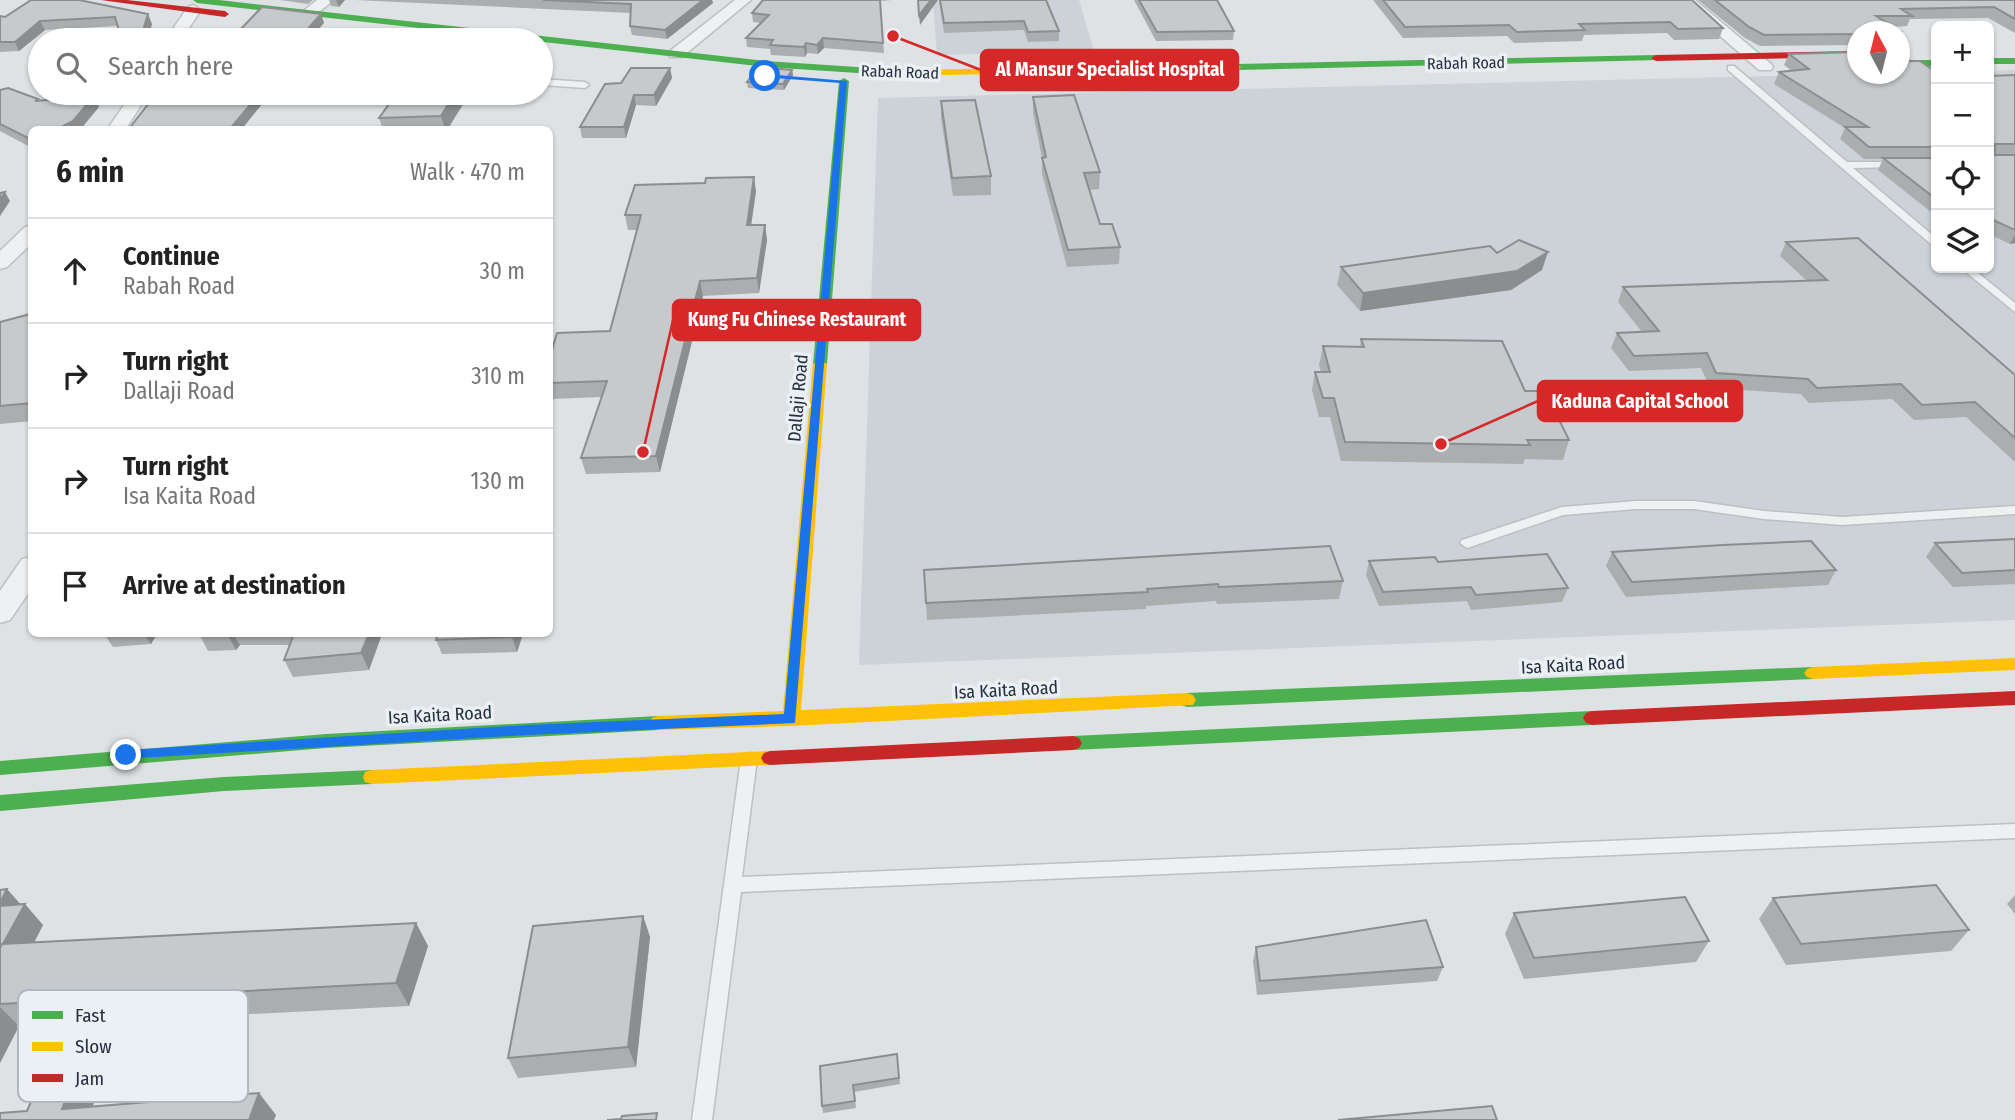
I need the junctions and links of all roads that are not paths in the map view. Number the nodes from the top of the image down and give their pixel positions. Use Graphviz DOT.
graph roads {
  1 [pos="105,0"];
  2 [pos="327,0"];
  3 [pos="744,0"];
  4 [pos="1686,0"];
  5 [pos="195,5"];
  6 [pos="309,13"];
  7 [pos="181,28"];
  8 [pos="370,28"];
  9 [pos="443,28"];
  10 [pos="553,40"];
  11 [pos="2015,50"];
  12 [pos="553,51"];
  13 [pos="1994,51"];
  14 [pos="1931,52"];
  15 [pos="1910,53"];
  16 [pos="676,54"];
  17 [pos="1847,55"];
  18 [pos="1994,61"];
  19 [pos="2015,61"];
  20 [pos="1759,62"];
  21 [pos="1931,62"];
  22 [pos="1910,63"];
  23 [pos="1847,65"];
  24 [pos="1731,68"];
  25 [pos="844,81"];
  26 [pos="553,83"];
  27 [pos="585,85"];
  28 [pos="132,105"];
  29 [pos="119,126"];
  30 [pos="1844,164"];
  31 [pos="1910,164"];
  32 [pos="28,235"];
  33 [pos="1931,239"];
  34 [pos="0,263"];
  35 [pos="1972,273"];
  36 [pos="2015,309"];
  37 [pos="2015,510"];
  38 [pos="1467,543"];
  39 [pos="28,572"];
  40 [pos="0,613"];
  41 [pos="2015,664"];
  42 [pos="2015,698"];
  43 [pos="790,719"];
  44 [pos="749,757"];
  45 [pos="0,768"];
  46 [pos="0,803"];
  47 [pos="2015,831"];
  48 [pos="732,886"];
  49 [pos="702,1120"];
  1 -- 5 [label="main road, Rabah Road"];
  2 -- 6 [label="street"];
  3 -- 16 [label="street"];
  4 -- 20 [label="street"];
  5 -- 6 [label="main road, Rabah Road"];
  5 -- 7 [label="street"];
  5 -- 8 [label="main road, Rabah Road"];
  6 -- 9 [label="main road, Rabah Road"];
  10 -- 16 [label="main road, Rabah Road"];
  11 -- 13 [label="main road"];
  12 -- 25 [label="main road, Rabah Road"];
  14 -- 15 [label="main road"];
  16 -- 20 [label="main road, Rabah Road"];
  17 -- 20 [label="main road, Rabah Road"];
  18 -- 19 [label="main road"];
  20 -- 23 [label="main road, Rabah Road"];
  20 -- 24 [label="main road, Rabah Road"];
  21 -- 22 [label="main road"];
  24 -- 25 [label="main road, Rabah Road"];
  24 -- 30 [label="lane"];
  25 -- 43 [label="main road, Dallaji Road"];
  26 -- 27 [label="lane"];
  28 -- 29 [label="street"];
  30 -- 31 [label="lane"];
  30 -- 33 [label="lane"];
  32 -- 34 [label="street"];
  35 -- 36 [label="lane"];
  37 -- 38 [label="lane"];
  39 -- 40 [label="street"];
  41 -- 43 [label="main road, Isa Kaita Road"];
  42 -- 44 [label="main road"];
  43 -- 45 [label="main road, Isa Kaita Road"];
  44 -- 46 [label="main road"];
  44 -- 48 [label="lane"];
  47 -- 48 [label="lane"];
  48 -- 49 [label="lane"];
}
